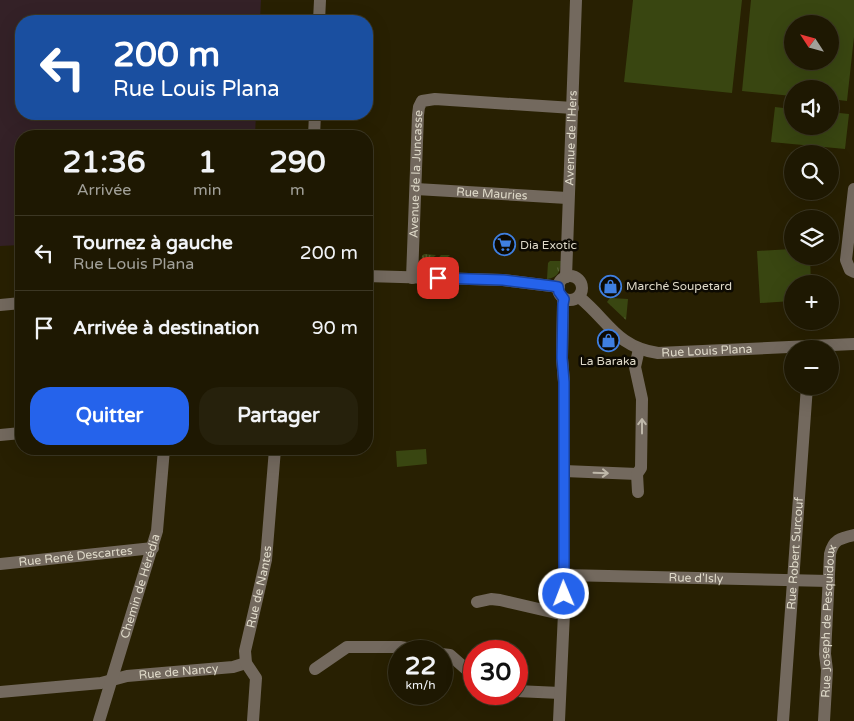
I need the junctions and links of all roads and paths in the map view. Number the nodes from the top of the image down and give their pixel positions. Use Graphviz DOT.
graph roads {
  1 [pos="320,0"];
  2 [pos="576,0"];
  3 [pos="319,15"];
  4 [pos="573,108"];
  5 [pos="416,189"];
  6 [pos="854,189"];
  7 [pos="568,198"];
  8 [pos="854,272"];
  9 [pos="373,276"];
  10 [pos="412,278"];
  11 [pos="562,282"];
  12 [pos="579,297"];
  13 [pos="564,299"];
  14 [pos="15,304"];
  15 [pos="0,305"];
  16 [pos="854,344"];
  17 [pos="839,345"];
  18 [pos="784,348"];
  19 [pos="639,350"];
  20 [pos="806,395"];
  21 [pos="15,434"];
  22 [pos="0,435"];
  23 [pos="164,455"];
  24 [pos="275,455"];
  25 [pos="564,471"];
  26 [pos="637,474"];
  27 [pos="638,492"];
  28 [pos="854,535"];
  29 [pos="153,548"];
  30 [pos="0,564"];
  31 [pos="564,575"];
  32 [pos="792,580"];
  33 [pos="829,581"];
  34 [pos="477,602"];
  35 [pos="564,614"];
  36 [pos="388,647"];
  37 [pos="453,658"];
  38 [pos="246,663"];
  39 [pos="463,666"];
  40 [pos="315,669"];
  41 [pos="111,680"];
  42 [pos="0,692"];
  43 [pos="528,692"];
  44 [pos="560,693"];
  45 [pos="99,721"];
  46 [pos="253,721"];
  47 [pos="559,721"];
  48 [pos="783,721"];
  49 [pos="824,721"];
  1 -- 3 [label="street"];
  2 -- 4 [label="street, Avenue de l'Hers"];
  4 -- 5 [label="street, Avenue de la Juncasse"];
  4 -- 7 [label="street, Avenue de l'Hers"];
  5 -- 7 [label="street, Rue Mauries"];
  5 -- 10 [label="street, Avenue de la Juncasse"];
  6 -- 8 [label="street"];
  7 -- 11 [label="street, Avenue de l'Hers"];
  9 -- 10 [label="street"];
  10 -- 11 [label="street"];
  11 -- 12 [label="street"];
  11 -- 13 [label="street"];
  12 -- 13 [label="street"];
  12 -- 19 [label="street, Rue Louis Plana"];
  13 -- 25 [label="street"];
  14 -- 15 [label="street"];
  16 -- 17 [label="street, Rue Louis Plana"];
  18 -- 19 [label="street, Rue Louis Plana"];
  26 -- 19 [label="street, one-way"];
  20 -- 32 [label="street, Rue Robert Surcouf"];
  21 -- 22 [label="street"];
  23 -- 29 [label="street, Chemin de Hérédia"];
  24 -- 38 [label="street, Rue de Nantes"];
  25 -- 26 [label="street, one-way"];
  25 -- 31 [label="street"];
  26 -- 27 [label="street"];
  28 -- 33 [label="street, Rue Joseph de Pesquidoux"];
  29 -- 30 [label="street, Rue René Descartes"];
  29 -- 41 [label="street, Chemin de Hérédia"];
  31 -- 32 [label="street, Rue d'Isly"];
  31 -- 35 [label="street"];
  32 -- 33 [label="street, Rue d'Isly"];
  32 -- 48 [label="street, Rue Robert Surcouf"];
  33 -- 49 [label="street, Rue Joseph de Pesquidoux"];
  34 -- 35 [label="street"];
  35 -- 44 [label="street"];
  36 -- 40 [label="street"];
  37 -- 39 [label="street"];
  38 -- 41 [label="street, Rue de Nancy"];
  38 -- 46 [label="street, Rue de Nantes"];
  41 -- 42 [label="street, Rue de Nancy"];
  41 -- 45 [label="street, Chemin de Hérédia"];
  43 -- 44 [label="street"];
  44 -- 47 [label="street"];
}
